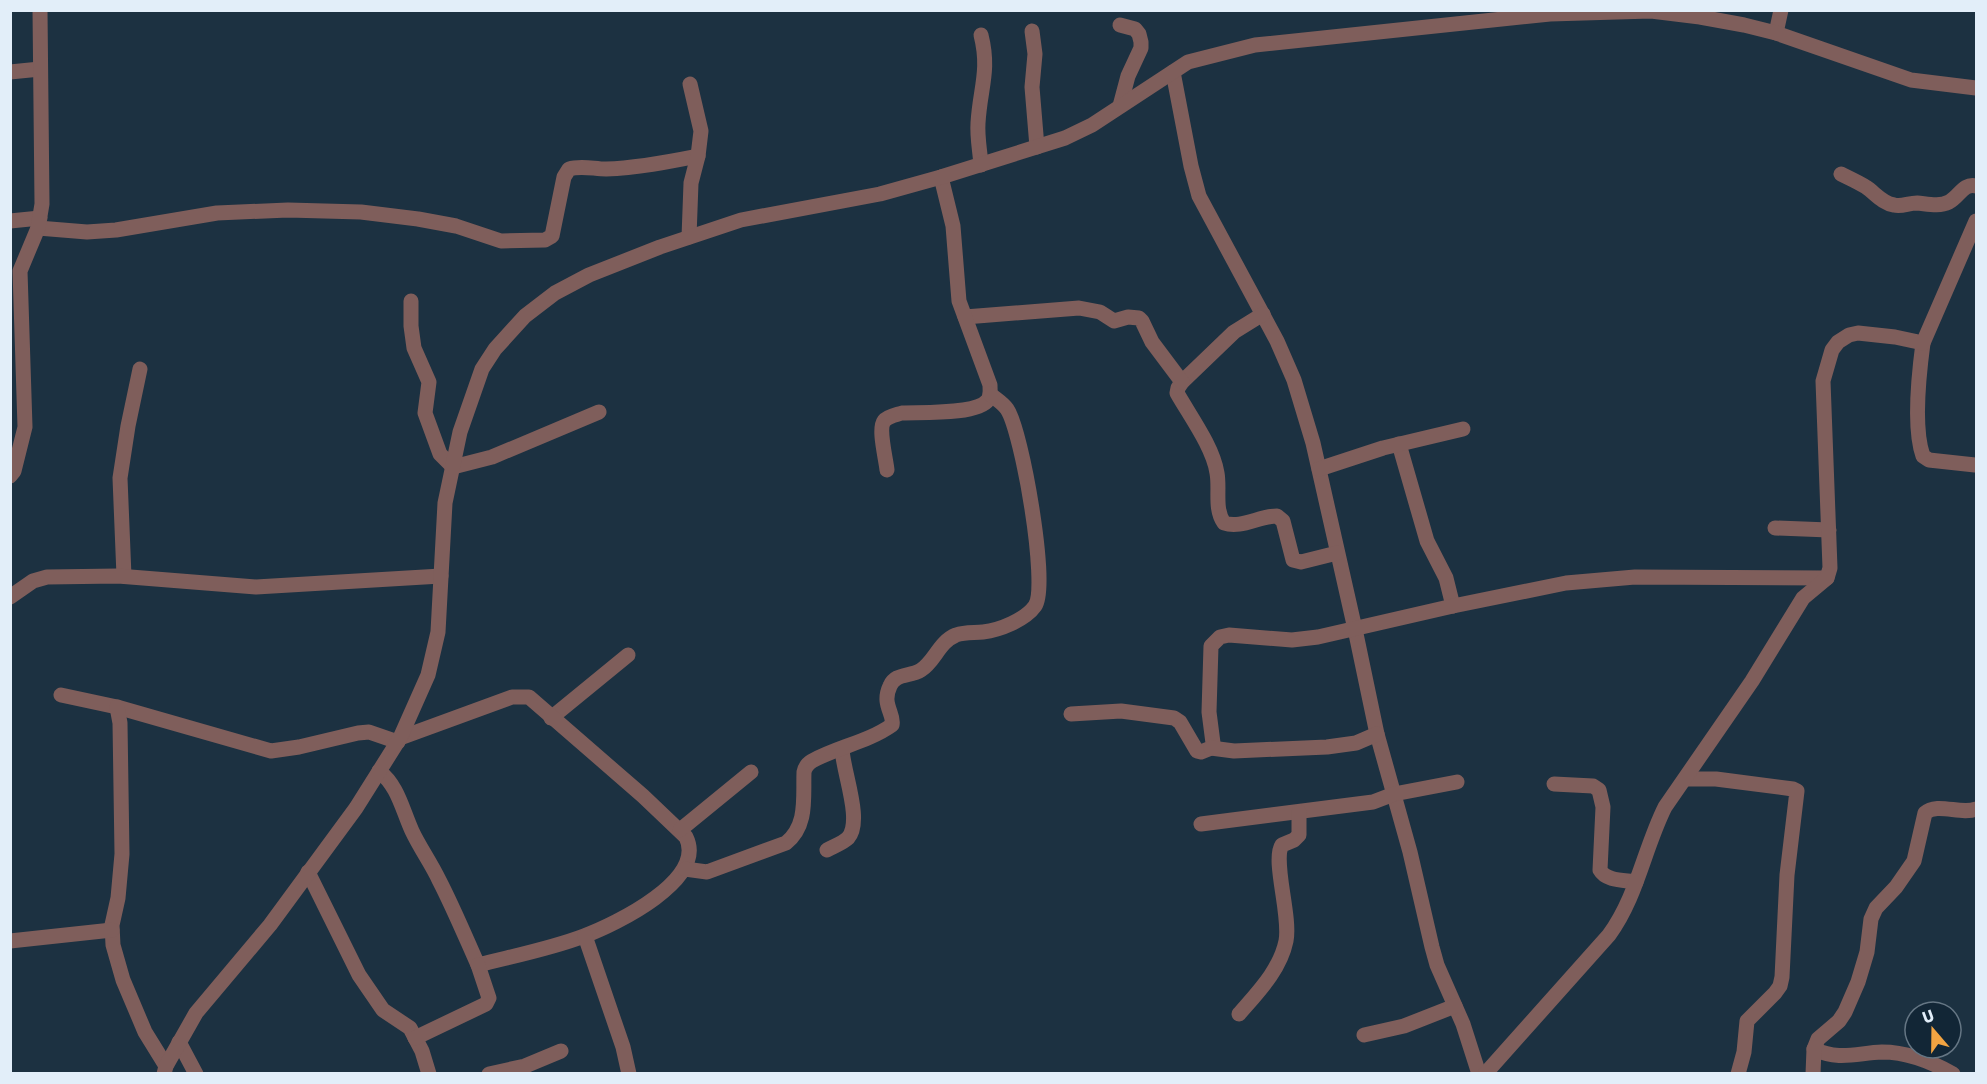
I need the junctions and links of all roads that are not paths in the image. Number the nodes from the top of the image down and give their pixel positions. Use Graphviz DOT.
graph roads {
  1 [pos="40,10"];
  2 [pos="1781,10"];
  3 [pos="1550,12"];
  4 [pos="1120,25"];
  5 [pos="1032,31"];
  6 [pos="1776,33"];
  7 [pos="981,35"];
  8 [pos="40,69"];
  9 [pos="10,72"];
  10 [pos="1173,72"];
  11 [pos="690,84"];
  12 [pos="1977,88"];
  13 [pos="1120,106"];
  14 [pos="1037,147"];
  15 [pos="698,156"];
  16 [pos="981,165"];
  17 [pos="1841,174"];
  18 [pos="941,177"];
  19 [pos="1977,186"];
  20 [pos="10,221"];
  21 [pos="1977,221"];
  22 [pos="39,223"];
  23 [pos="689,237"];
  24 [pos="411,301"];
  25 [pos="1263,314"];
  26 [pos="965,317"];
  27 [pos="1923,343"];
  28 [pos="140,369"];
  29 [pos="1182,382"];
  30 [pos="990,394"];
  31 [pos="600,412"];
  32 [pos="1463,429"];
  33 [pos="1399,444"];
  34 [pos="1975,465"];
  35 [pos="453,467"];
  36 [pos="1318,469"];
  37 [pos="887,470"];
  38 [pos="10,476"];
  39 [pos="1775,528"];
  40 [pos="1829,530"];
  41 [pos="1337,553"];
  42 [pos="124,576"];
  43 [pos="441,576"];
  44 [pos="1827,578"];
  45 [pos="10,597"];
  46 [pos="1453,606"];
  47 [pos="1356,629"];
  48 [pos="628,655"];
  49 [pos="61,695"];
  50 [pos="117,706"];
  51 [pos="1071,714"];
  52 [pos="551,718"];
  53 [pos="1377,734"];
  54 [pos="399,740"];
  55 [pos="1211,748"];
  56 [pos="842,749"];
  57 [pos="379,771"];
  58 [pos="751,772"];
  59 [pos="1686,779"];
  60 [pos="1458,782"];
  61 [pos="1554,784"];
  62 [pos="1394,794"];
  63 [pos="1977,809"];
  64 [pos="1299,812"];
  65 [pos="1202,824"];
  66 [pos="680,830"];
  67 [pos="827,850"];
  68 [pos="685,869"];
  69 [pos="308,872"];
  70 [pos="1636,882"];
  71 [pos="112,930"];
  72 [pos="585,936"];
  73 [pos="10,941"];
  74 [pos="478,965"];
  75 [pos="1455,1006"];
  76 [pos="1239,1014"];
  77 [pos="1364,1035"];
  78 [pos="415,1038"];
  79 [pos="179,1042"];
  80 [pos="1814,1049"];
  81 [pos="561,1051"];
  82 [pos="1934,1069"];
  83 [pos="165,1070"];
  84 [pos="196,1074"];
  85 [pos="429,1074"];
  86 [pos="489,1074"];
  87 [pos="629,1074"];
  88 [pos="1479,1074"];
  89 [pos="1485,1074"];
  90 [pos="1738,1074"];
  91 [pos="1813,1074"];
  92 [pos="1953,1074"];
  1 -- 8 [label="street"];
  2 -- 6 [label="street"];
  3 -- 6 [label="street"];
  3 -- 10 [label="street"];
  4 -- 13 [label="street"];
  5 -- 14 [label="street"];
  6 -- 12 [label="street"];
  7 -- 16 [label="street"];
  8 -- 9 [label="street"];
  8 -- 22 [label="street"];
  10 -- 13 [label="street"];
  10 -- 25 [label="street"];
  11 -- 15 [label="street"];
  13 -- 14 [label="street"];
  14 -- 16 [label="street"];
  15 -- 22 [label="street"];
  15 -- 23 [label="street"];
  16 -- 18 [label="street"];
  17 -- 19 [label="street"];
  18 -- 23 [label="street"];
  18 -- 26 [label="street"];
  20 -- 22 [label="street"];
  21 -- 27 [label="street"];
  22 -- 38 [label="street"];
  23 -- 35 [label="street"];
  24 -- 35 [label="street"];
  25 -- 29 [label="street"];
  25 -- 36 [label="street"];
  26 -- 29 [label="street"];
  26 -- 30 [label="street"];
  27 -- 34 [label="street"];
  27 -- 40 [label="street"];
  28 -- 42 [label="street"];
  29 -- 41 [label="street"];
  30 -- 37 [label="street"];
  30 -- 56 [label="street"];
  31 -- 35 [label="street"];
  32 -- 33 [label="street"];
  33 -- 36 [label="street"];
  33 -- 46 [label="street"];
  35 -- 43 [label="street"];
  36 -- 41 [label="street"];
  39 -- 40 [label="street"];
  40 -- 44 [label="street"];
  41 -- 47 [label="street"];
  42 -- 43 [label="street"];
  42 -- 45 [label="street"];
  43 -- 54 [label="street"];
  44 -- 46 [label="street"];
  44 -- 59 [label="street"];
  46 -- 47 [label="street"];
  47 -- 53 [label="street"];
  47 -- 55 [label="street"];
  48 -- 52 [label="street"];
  49 -- 50 [label="street"];
  50 -- 54 [label="street"];
  50 -- 71 [label="street"];
  51 -- 55 [label="street"];
  52 -- 54 [label="street"];
  52 -- 66 [label="street"];
  53 -- 55 [label="street"];
  53 -- 62 [label="street"];
  54 -- 57 [label="street"];
  56 -- 67 [label="street"];
  56 -- 68 [label="street"];
  57 -- 69 [label="street"];
  57 -- 74 [label="street"];
  58 -- 66 [label="street"];
  59 -- 70 [label="street"];
  59 -- 90 [label="street"];
  60 -- 62 [label="street"];
  61 -- 70 [label="street"];
  62 -- 64 [label="street"];
  62 -- 75 [label="street"];
  63 -- 80 [label="street"];
  64 -- 65 [label="street"];
  64 -- 76 [label="street"];
  66 -- 68 [label="street"];
  68 -- 72 [label="street"];
  69 -- 78 [label="street"];
  69 -- 79 [label="street"];
  70 -- 89 [label="street"];
  71 -- 73 [label="street"];
  71 -- 83 [label="street"];
  72 -- 74 [label="street"];
  72 -- 87 [label="street"];
  74 -- 78 [label="street"];
  75 -- 77 [label="street"];
  75 -- 88 [label="street"];
  78 -- 85 [label="street"];
  79 -- 83 [label="street"];
  79 -- 84 [label="street"];
  80 -- 82 [label="street"];
  80 -- 91 [label="street"];
  81 -- 86 [label="street"];
  82 -- 92 [label="street"];
}
